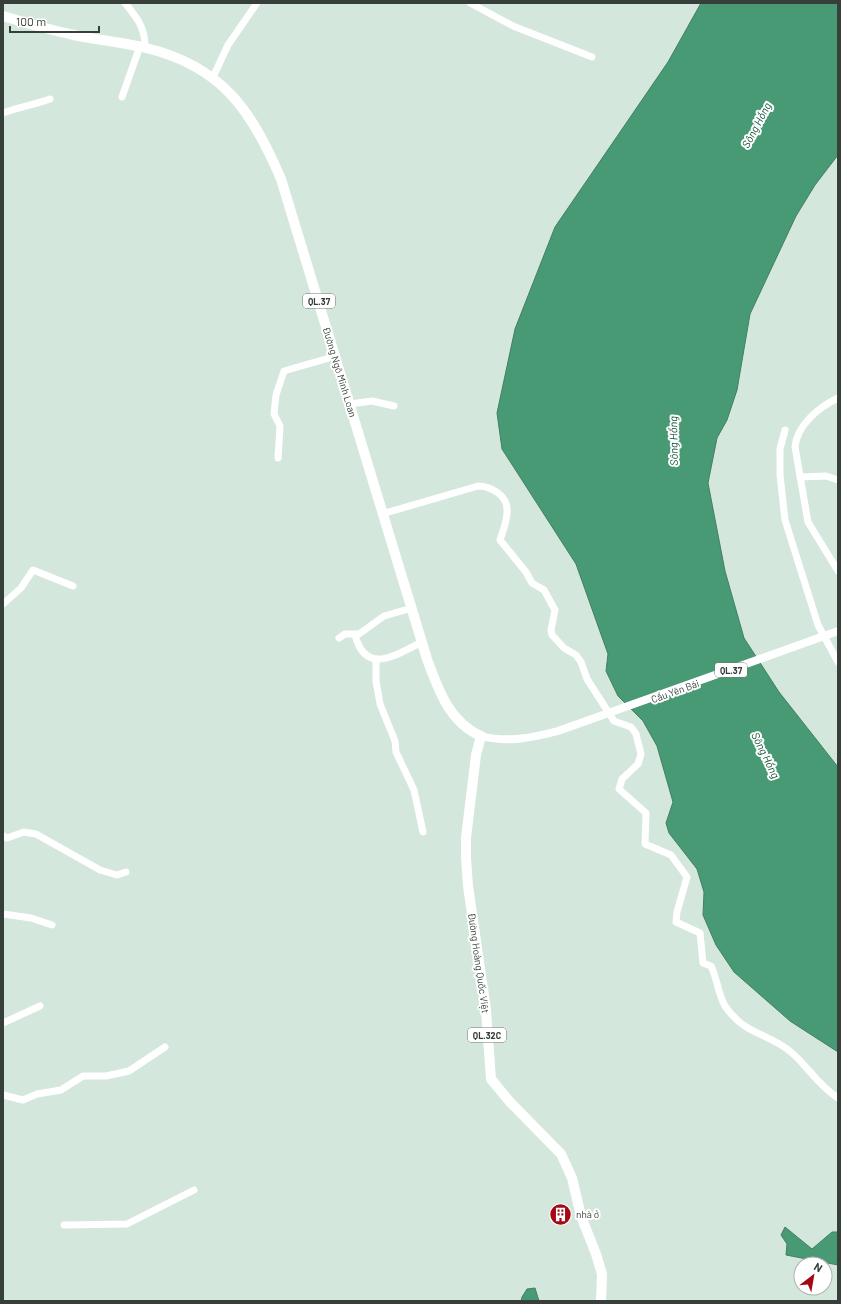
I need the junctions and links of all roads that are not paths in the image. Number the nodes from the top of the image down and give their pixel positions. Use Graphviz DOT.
graph roads {
  1 [pos="125,3"];
  2 [pos="257,3"];
  3 [pos="470,3"];
  4 [pos="3,16"];
  5 [pos="143,47"];
  6 [pos="592,57"];
  7 [pos="213,77"];
  8 [pos="122,97"];
  9 [pos="50,99"];
  10 [pos="3,113"];
  11 [pos="336,356"];
  12 [pos="838,398"];
  13 [pos="350,404"];
  14 [pos="394,406"];
  15 [pos="785,430"];
  16 [pos="278,458"];
  17 [pos="800,477"];
  18 [pos="838,480"];
  19 [pos="382,514"];
  20 [pos="838,571"];
  21 [pos="73,586"];
  22 [pos="3,604"];
  23 [pos="412,608"];
  24 [pos="838,631"];
  25 [pos="355,635"];
  26 [pos="339,638"];
  27 [pos="422,642"];
  28 [pos="376,660"];
  29 [pos="838,662"];
  30 [pos="624,709"];
  31 [pos="609,714"];
  32 [pos="481,736"];
  33 [pos="422,832"];
  34 [pos="3,836"];
  35 [pos="126,872"];
  36 [pos="3,914"];
  37 [pos="52,925"];
  38 [pos="40,1006"];
  39 [pos="3,1024"];
  40 [pos="165,1047"];
  41 [pos="3,1095"];
  42 [pos="838,1098"];
  43 [pos="194,1190"];
  44 [pos="64,1225"];
  45 [pos="601,1301"];
  1 -- 5 [label="street"];
  2 -- 7 [label="street"];
  3 -- 6 [label="street"];
  4 -- 5 [label="highway, Đường Ngô Minh Loan / QL.37"];
  5 -- 7 [label="highway, Đường Ngô Minh Loan / QL.37"];
  5 -- 8 [label="street"];
  7 -- 11 [label="highway, Đường Ngô Minh Loan / QL.37"];
  9 -- 10 [label="street"];
  11 -- 13 [label="highway, Đường Ngô Minh Loan / QL.37"];
  11 -- 16 [label="street"];
  12 -- 17 [label="street"];
  13 -- 14 [label="street"];
  13 -- 19 [label="highway, Đường Ngô Minh Loan / QL.37"];
  15 -- 29 [label="street"];
  17 -- 18 [label="street"];
  17 -- 20 [label="street"];
  19 -- 23 [label="highway, Đường Ngô Minh Loan / QL.37"];
  19 -- 31 [label="street"];
  21 -- 22 [label="street"];
  23 -- 25 [label="street"];
  23 -- 27 [label="highway, Đường Ngô Minh Loan / QL.37"];
  24 -- 30 [label="main road, Cầu Yên Bái / QL.37"];
  25 -- 26 [label="street"];
  25 -- 28 [label="street"];
  27 -- 28 [label="street"];
  27 -- 32 [label="highway, Đường Ngô Minh Loan / QL.37"];
  28 -- 33 [label="street"];
  30 -- 31 [label="main road, Đường Ngô Minh Loan / QL.37"];
  31 -- 32 [label="main road, Đường Ngô Minh Loan / QL.37"];
  31 -- 42 [label="street"];
  32 -- 45 [label="highway, Đường Hoàng Quốc Việt / QL.32C"];
  34 -- 35 [label="street"];
  36 -- 37 [label="street"];
  38 -- 39 [label="street"];
  40 -- 41 [label="street"];
  43 -- 44 [label="street"];
}
